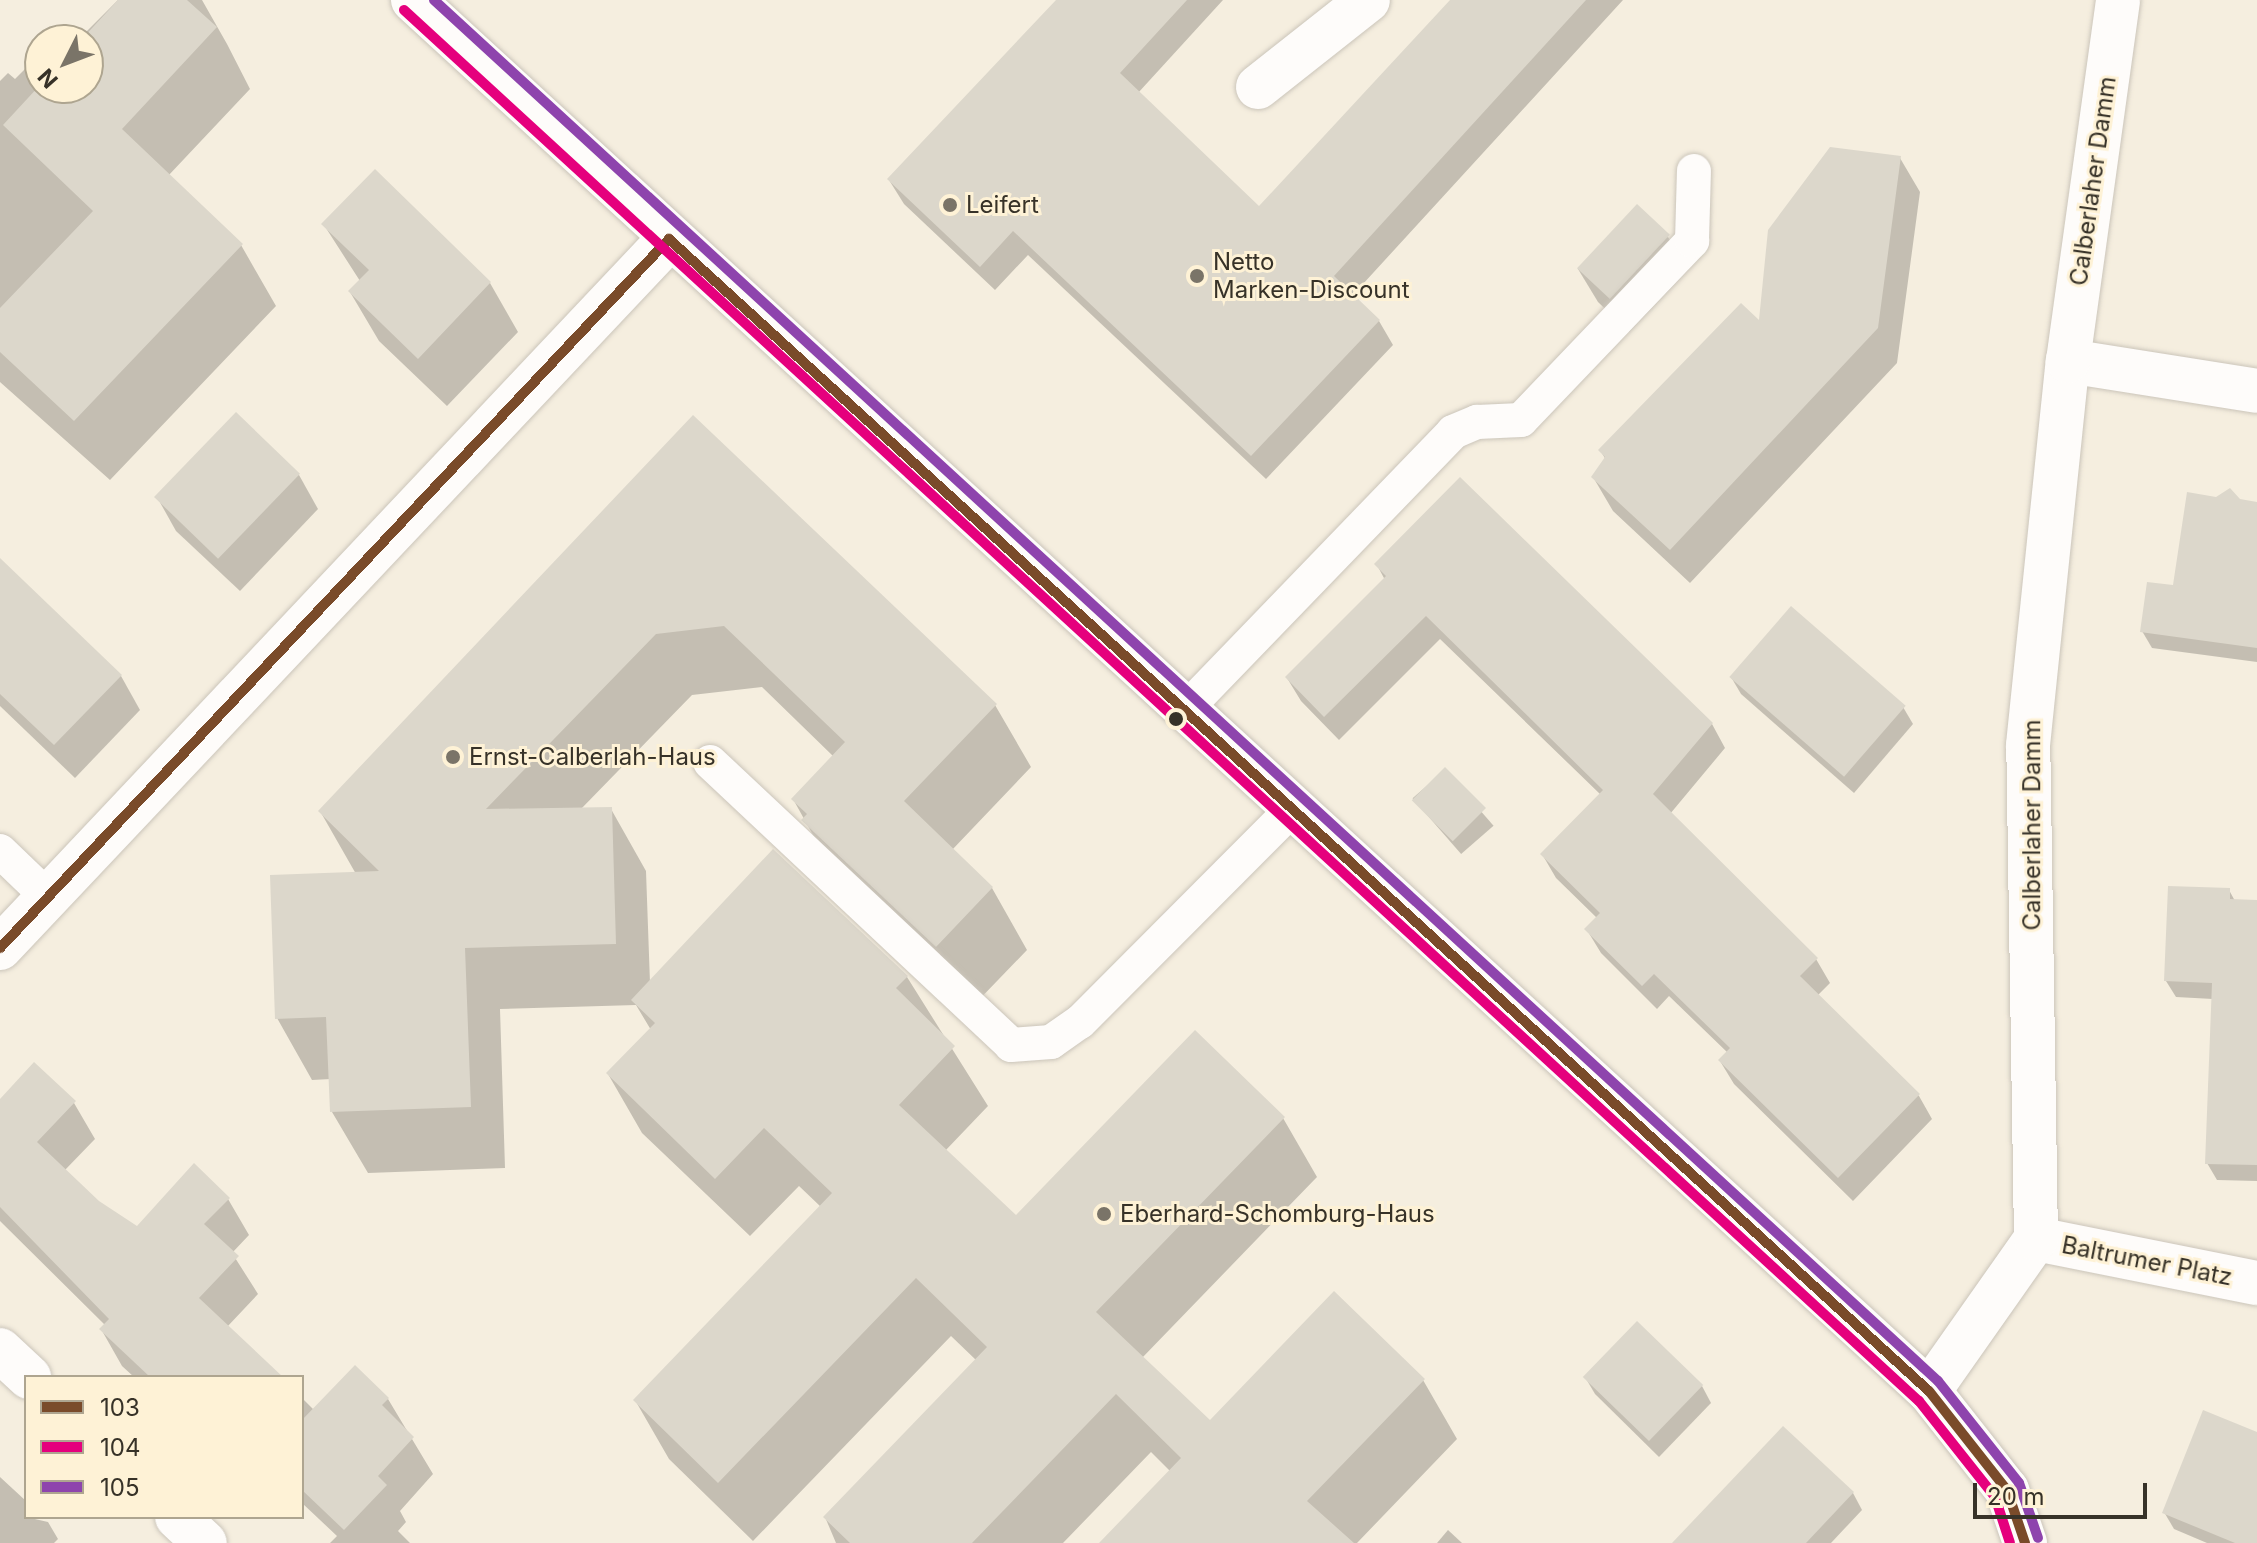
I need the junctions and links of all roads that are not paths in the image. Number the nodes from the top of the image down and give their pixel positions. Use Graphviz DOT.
graph roads {
  1 [pos="413,0"];
  2 [pos="1368,0"];
  3 [pos="2118,0"];
  4 [pos="1258,87"];
  5 [pos="1694,171"];
  6 [pos="669,239"];
  7 [pos="2068,361"];
  8 [pos="2257,391"];
  9 [pos="1184,711"];
  10 [pos="710,762"];
  11 [pos="1291,810"];
  12 [pos="0,851"];
  13 [pos="48,897"];
  14 [pos="0,948"];
  15 [pos="2036,1239"];
  16 [pos="2257,1283"];
  17 [pos="0,1350"];
  18 [pos="27,1375"];
  19 [pos="1929,1391"];
  20 [pos="179,1519"];
  21 [pos="205,1543"];
  22 [pos="2025,1543"];
  1 -- 6 [label="street"];
  2 -- 4 [label="street"];
  3 -- 7 [label="street, Calberlaher Damm"];
  5 -- 9 [label="lane"];
  6 -- 9 [label="street"];
  6 -- 13 [label="street"];
  7 -- 8 [label="street"];
  7 -- 15 [label="street, Calberlaher Damm"];
  9 -- 11 [label="street"];
  10 -- 11 [label="lane"];
  11 -- 19 [label="street"];
  12 -- 13 [label="lane"];
  13 -- 14 [label="street"];
  15 -- 16 [label="street, Baltrumer Platz"];
  15 -- 19 [label="street"];
  17 -- 18 [label="street"];
  19 -- 22 [label="street"];
  20 -- 21 [label="street"];
}
